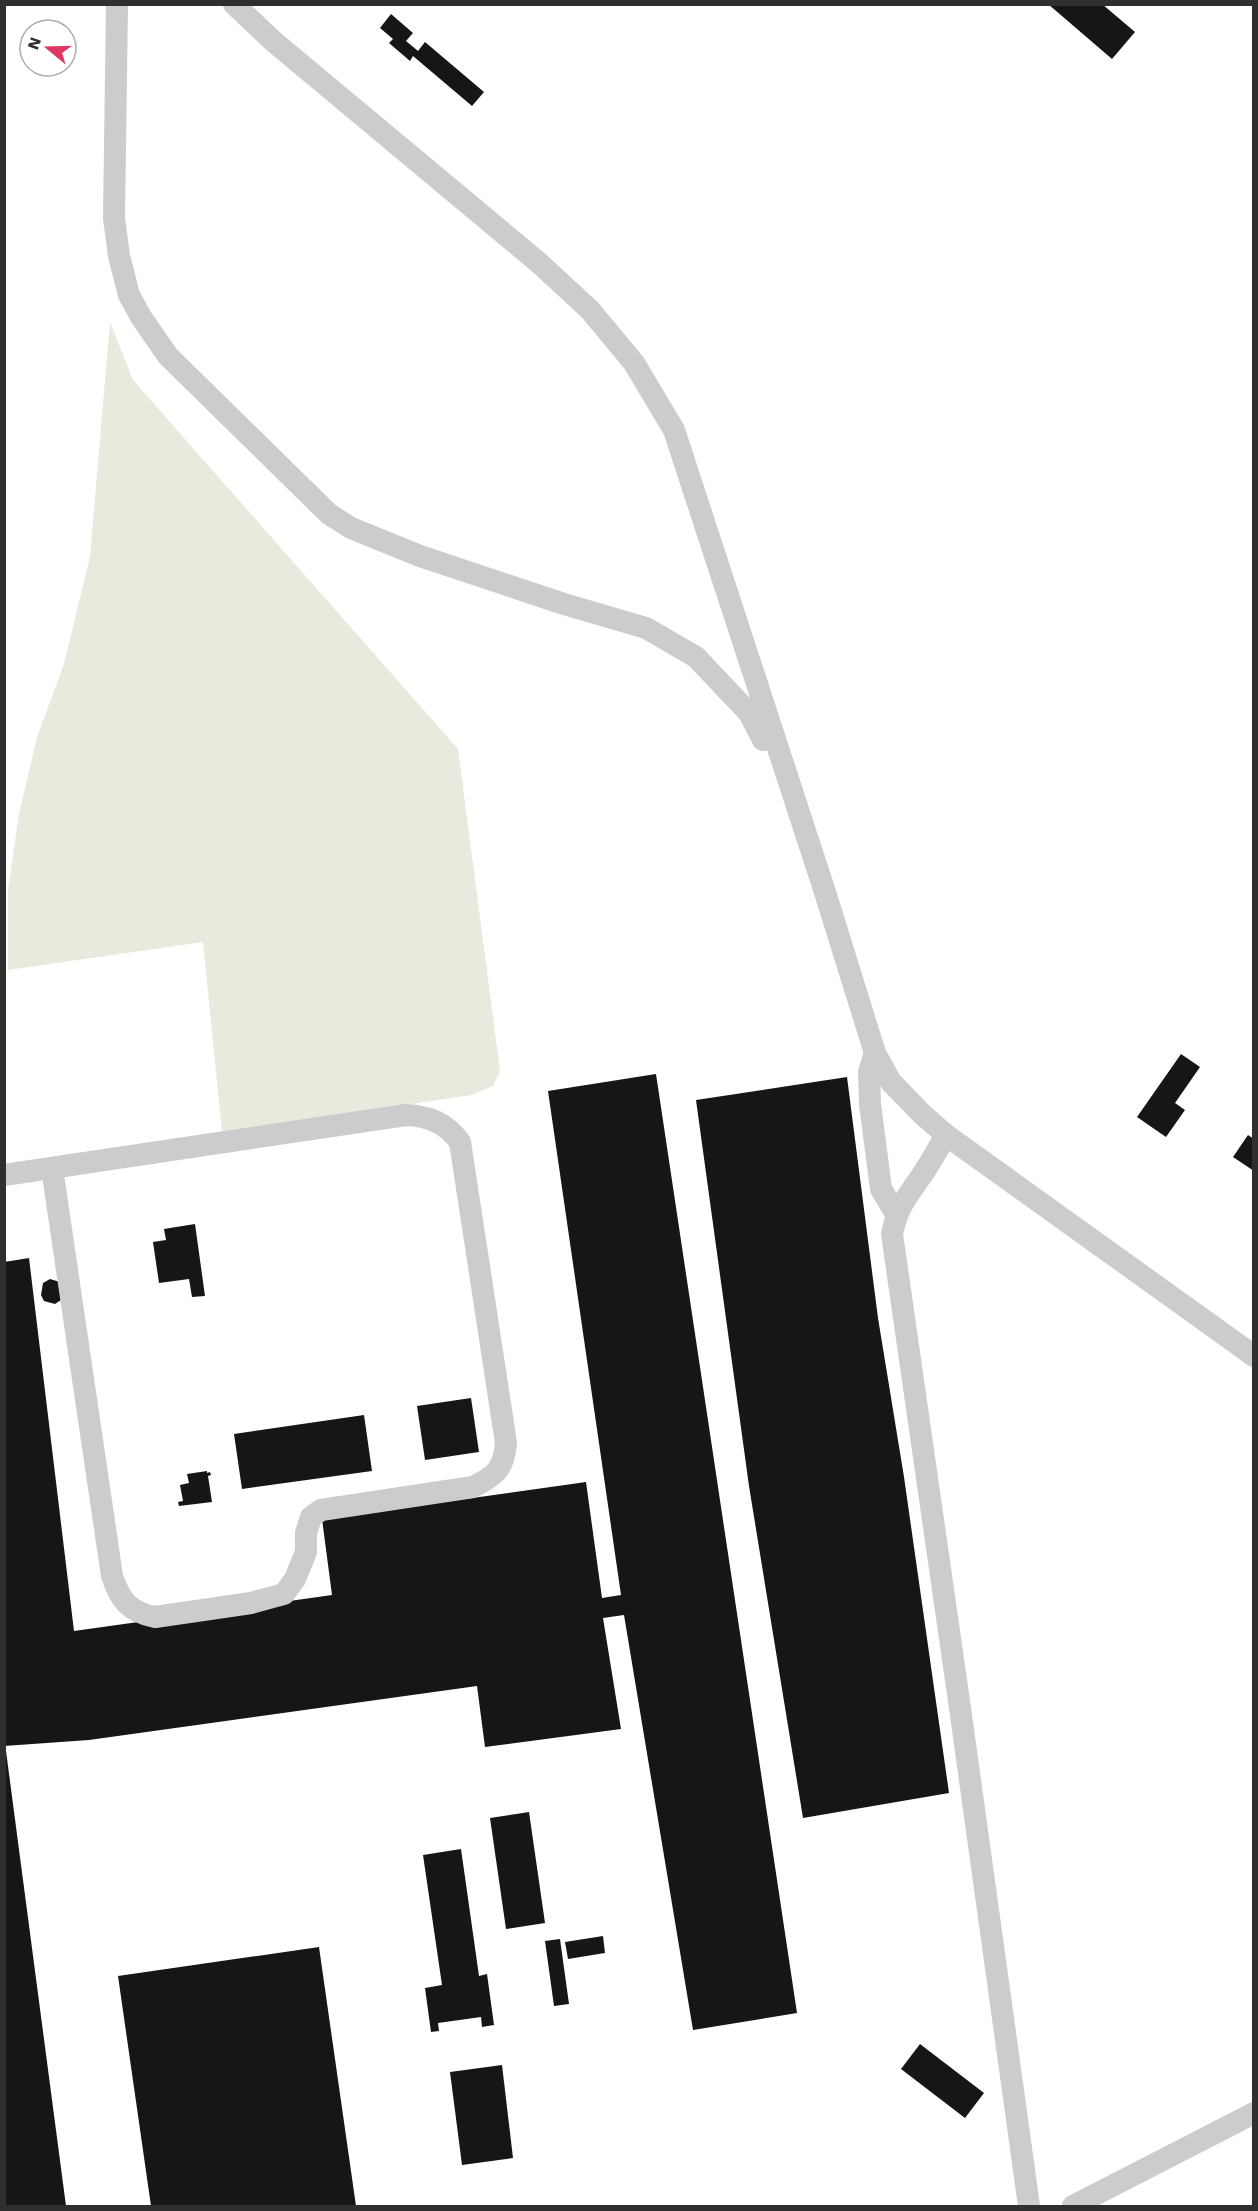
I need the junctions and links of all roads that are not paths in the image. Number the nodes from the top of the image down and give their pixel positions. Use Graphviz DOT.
graph roads {
  1 [pos="117,4"];
  2 [pos="234,4"];
  3 [pos="795,801"];
  4 [pos="874,1053"];
  5 [pos="946,1135"];
  6 [pos="52,1168"];
  7 [pos="4,1174"];
  8 [pos="896,1214"];
  9 [pos="1254,1356"];
  10 [pos="1254,2113"];
  11 [pos="1029,2206"];
  12 [pos="1073,2206"];
  1 -- 3 [label="lane"];
  2 -- 3 [label="lane"];
  3 -- 4 [label="lane"];
  4 -- 5 [label="lane"];
  4 -- 8 [label="lane"];
  5 -- 8 [label="lane"];
  5 -- 9 [label="lane"];
  6 -- 6 [label="lane"];
  6 -- 7 [label="lane"];
  8 -- 11 [label="lane"];
  10 -- 12 [label="lane"];
}
